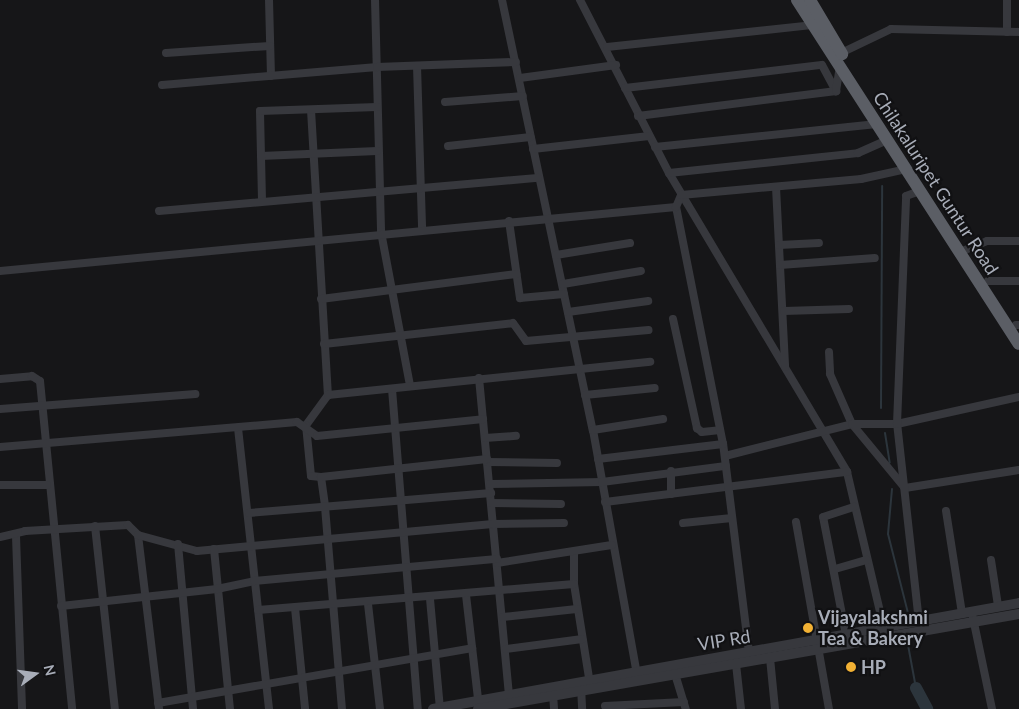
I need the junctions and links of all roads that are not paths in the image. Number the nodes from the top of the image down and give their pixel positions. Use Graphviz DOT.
graph roads {
  1 [pos="269,0"];
  2 [pos="375,0"];
  3 [pos="502,0"];
  4 [pos="580,0"];
  5 [pos="797,0"];
  6 [pos="810,0"];
  7 [pos="1007,0"];
  8 [pos="814,25"];
  9 [pos="1007,32"];
  10 [pos="1019,32"];
  11 [pos="270,46"];
  12 [pos="607,47"];
  13 [pos="166,53"];
  14 [pos="841,53"];
  15 [pos="516,62"];
  16 [pos="616,65"];
  17 [pos="416,66"];
  18 [pos="840,66"];
  19 [pos="377,67"];
  20 [pos="271,76"];
  21 [pos="520,78"];
  22 [pos="162,85"];
  23 [pos="625,88"];
  24 [pos="836,91"];
  25 [pos="523,96"];
  26 [pos="445,102"];
  27 [pos="377,107"];
  28 [pos="311,110"];
  29 [pos="638,116"];
  30 [pos="877,124"];
  31 [pos="649,136"];
  32 [pos="531,137"];
  33 [pos="887,140"];
  34 [pos="448,146"];
  35 [pos="655,146"];
  36 [pos="533,149"];
  37 [pos="377,151"];
  38 [pos="311,154"];
  39 [pos="261,156"];
  40 [pos="906,168"];
  41 [pos="668,173"];
  42 [pos="538,178"];
  43 [pos="776,187"];
  44 [pos="419,188"];
  45 [pos="920,191"];
  46 [pos="377,192"];
  47 [pos="681,195"];
  48 [pos="314,197"];
  49 [pos="262,200"];
  50 [pos="676,207"];
  51 [pos="159,211"];
  52 [pos="549,218"];
  53 [pos="509,221"];
  54 [pos="422,228"];
  55 [pos="381,232"];
  56 [pos="316,240"];
  57 [pos="1019,241"];
  58 [pos="630,243"];
  59 [pos="819,243"];
  60 [pos="779,245"];
  61 [pos="963,250"];
  62 [pos="556,255"];
  63 [pos="875,258"];
  64 [pos="780,265"];
  65 [pos="0,271"];
  66 [pos="641,271"];
  67 [pos="516,274"];
  68 [pos="988,281"];
  69 [pos="1019,281"];
  70 [pos="562,284"];
  71 [pos="390,289"];
  72 [pos="564,294"];
  73 [pos="321,299"];
  74 [pos="648,301"];
  75 [pos="849,309"];
  76 [pos="784,311"];
  77 [pos="568,312"];
  78 [pos="673,319"];
  79 [pos="1018,327"];
  80 [pos="649,330"];
  81 [pos="399,335"];
  82 [pos="573,338"];
  83 [pos="324,344"];
  84 [pos="1019,344"];
  85 [pos="829,352"];
  86 [pos="650,362"];
  87 [pos="579,368"];
  88 [pos="785,368"];
  89 [pos="479,378"];
  90 [pos="0,379"];
  91 [pos="410,386"];
  92 [pos="655,388"];
  93 [pos="392,389"];
  94 [pos="194,394"];
  95 [pos="328,395"];
  96 [pos="585,395"];
  97 [pos="1019,397"];
  98 [pos="42,407"];
  99 [pos="0,409"];
  100 [pos="483,418"];
  101 [pos="663,419"];
  102 [pos="852,424"];
  103 [pos="897,424"];
  104 [pos="306,425"];
  105 [pos="238,428"];
  106 [pos="394,429"];
  107 [pos="593,430"];
  108 [pos="720,430"];
  109 [pos="824,433"];
  110 [pos="516,436"];
  111 [pos="485,438"];
  112 [pos="44,444"];
  113 [pos="723,444"];
  114 [pos="0,447"];
  115 [pos="724,456"];
  116 [pos="598,459"];
  117 [pos="487,460"];
  118 [pos="557,463"];
  119 [pos="726,466"];
  120 [pos="397,468"];
  121 [pos="1019,470"];
  122 [pos="671,471"];
  123 [pos="847,472"];
  124 [pos="321,477"];
  125 [pos="602,482"];
  126 [pos="490,484"];
  127 [pos="0,485"];
  128 [pos="48,485"];
  129 [pos="728,486"];
  130 [pos="905,488"];
  131 [pos="490,493"];
  132 [pos="671,494"];
  133 [pos="400,501"];
  134 [pos="605,502"];
  135 [pos="492,503"];
  136 [pos="561,504"];
  137 [pos="325,507"];
  138 [pos="854,507"];
  139 [pos="946,511"];
  140 [pos="249,513"];
  141 [pos="732,518"];
  142 [pos="796,522"];
  143 [pos="683,523"];
  144 [pos="494,524"];
  145 [pos="564,524"];
  146 [pos="95,526"];
  147 [pos="52,530"];
  148 [pos="404,534"];
  149 [pos="138,535"];
  150 [pos="16,536"];
  151 [pos="0,537"];
  152 [pos="328,540"];
  153 [pos="178,544"];
  154 [pos="612,545"];
  155 [pos="251,546"];
  156 [pos="214,549"];
  157 [pos="574,552"];
  158 [pos="867,560"];
  159 [pos="991,560"];
  160 [pos="497,561"];
  161 [pos="406,568"];
  162 [pos="835,568"];
  163 [pos="330,574"];
  164 [pos="254,581"];
  165 [pos="574,584"];
  166 [pos="217,589"];
  167 [pos="181,592"];
  168 [pos="500,592"];
  169 [pos="466,595"];
  170 [pos="146,596"];
  171 [pos="430,599"];
  172 [pos="408,601"];
  173 [pos="103,602"];
  174 [pos="1019,603"];
  175 [pos="368,604"];
  176 [pos="61,606"];
  177 [pos="333,606"];
  178 [pos="998,606"];
  179 [pos="296,608"];
  180 [pos="577,609"];
  181 [pos="258,610"];
  182 [pos="967,612"];
  183 [pos="1019,614"];
  184 [pos="503,617"];
  185 [pos="974,622"];
  186 [pos="915,626"];
  187 [pos="884,628"];
  188 [pos="846,635"];
  189 [pos="582,639"];
  190 [pos="816,640"];
  191 [pos="472,648"];
  192 [pos="506,649"];
  193 [pos="819,651"];
  194 [pos="749,652"];
  195 [pos="434,654"];
  196 [pos="413,658"];
  197 [pos="770,658"];
  198 [pos="736,664"];
  199 [pos="375,665"];
  200 [pos="636,670"];
  201 [pos="339,672"];
  202 [pos="675,674"];
  203 [pos="301,678"];
  204 [pos="583,682"];
  205 [pos="265,683"];
  206 [pos="227,691"];
  207 [pos="510,693"];
  208 [pos="552,694"];
  209 [pos="191,697"];
  210 [pos="478,704"];
  211 [pos="685,705"];
  212 [pos="158,706"];
  213 [pos="605,706"];
  214 [pos="437,708"];
  215 [pos="22,709"];
  216 [pos="72,709"];
  217 [pos="115,709"];
  218 [pos="193,709"];
  219 [pos="230,709"];
  220 [pos="268,709"];
  221 [pos="305,709"];
  222 [pos="342,709"];
  223 [pos="380,709"];
  224 [pos="418,709"];
  225 [pos="554,709"];
  226 [pos="582,709"];
  227 [pos="741,709"];
  228 [pos="776,709"];
  229 [pos="829,709"];
  230 [pos="992,709"];
  1 -- 11 [label="street"];
  2 -- 19 [label="street"];
  3 -- 15 [label="street"];
  4 -- 12 [label="street"];
  5 -- 8 [label="highway, Chilakaluripet Guntur Road"];
  6 -- 14 [label="highway, Chilakaluripet Guntur Road"];
  7 -- 9 [label="street"];
  8 -- 12 [label="street"];
  8 -- 18 [label="highway, Chilakaluripet Guntur Road"];
  9 -- 10 [label="street"];
  9 -- 14 [label="street"];
  11 -- 13 [label="street"];
  11 -- 20 [label="street"];
  12 -- 16 [label="street"];
  14 -- 61 [label="highway, Chilakaluripet Guntur Road"];
  15 -- 17 [label="street"];
  15 -- 21 [label="street"];
  16 -- 21 [label="street"];
  16 -- 23 [label="street"];
  17 -- 19 [label="street"];
  17 -- 44 [label="street"];
  18 -- 24 [label="street"];
  18 -- 30 [label="highway, Chilakaluripet Guntur Road"];
  19 -- 20 [label="street"];
  19 -- 27 [label="street"];
  20 -- 22 [label="street"];
  21 -- 25 [label="street"];
  23 -- 24 [label="street"];
  23 -- 29 [label="street"];
  24 -- 29 [label="street"];
  25 -- 26 [label="street"];
  25 -- 32 [label="street"];
  27 -- 28 [label="street"];
  27 -- 37 [label="street"];
  28 -- 38 [label="street"];
  28 -- 39 [label="street"];
  29 -- 31 [label="street"];
  30 -- 33 [label="highway, Chilakaluripet Guntur Road"];
  30 -- 35 [label="street"];
  31 -- 35 [label="street"];
  31 -- 36 [label="street"];
  32 -- 34 [label="street"];
  32 -- 36 [label="street"];
  33 -- 40 [label="highway, Chilakaluripet Guntur Road"];
  33 -- 41 [label="street"];
  35 -- 41 [label="street"];
  36 -- 42 [label="street"];
  37 -- 38 [label="street"];
  37 -- 46 [label="street"];
  38 -- 39 [label="street"];
  38 -- 48 [label="street"];
  39 -- 49 [label="street"];
  40 -- 43 [label="street"];
  40 -- 45 [label="highway, Chilakaluripet Guntur Road"];
  41 -- 47 [label="street"];
  42 -- 44 [label="street"];
  42 -- 52 [label="street"];
  43 -- 47 [label="street"];
  43 -- 60 [label="street"];
  44 -- 46 [label="street"];
  44 -- 54 [label="street"];
  45 -- 61 [label="highway, Chilakaluripet Guntur Road"];
  45 -- 103 [label="street"];
  46 -- 48 [label="street"];
  46 -- 55 [label="street"];
  47 -- 50 [label="street"];
  47 -- 88 [label="street"];
  48 -- 49 [label="street"];
  48 -- 56 [label="street"];
  49 -- 51 [label="street"];
  50 -- 52 [label="street"];
  50 -- 108 [label="street"];
  52 -- 53 [label="street"];
  52 -- 62 [label="street"];
  53 -- 54 [label="street"];
  53 -- 67 [label="street"];
  54 -- 55 [label="street"];
  55 -- 56 [label="street"];
  55 -- 71 [label="street"];
  56 -- 65 [label="street"];
  56 -- 73 [label="street"];
  57 -- 61 [label="street"];
  58 -- 62 [label="street"];
  59 -- 60 [label="street"];
  60 -- 64 [label="street"];
  61 -- 68 [label="highway, Chilakaluripet Guntur Road"];
  61 -- 84 [label="highway, Chilakaluripet Guntur Road"];
  62 -- 70 [label="street"];
  63 -- 64 [label="street"];
  64 -- 76 [label="street"];
  66 -- 70 [label="street"];
  67 -- 71 [label="street"];
  67 -- 72 [label="street"];
  68 -- 69 [label="street"];
  68 -- 79 [label="highway, Chilakaluripet Guntur Road"];
  70 -- 72 [label="street"];
  71 -- 73 [label="street"];
  71 -- 81 [label="street"];
  72 -- 77 [label="street"];
  73 -- 83 [label="street"];
  74 -- 77 [label="street"];
  75 -- 76 [label="street"];
  76 -- 88 [label="street"];
  77 -- 82 [label="street"];
  78 -- 108 [label="street"];
  80 -- 82 [label="street"];
  81 -- 82 [label="street"];
  81 -- 83 [label="street"];
  81 -- 91 [label="street"];
  82 -- 87 [label="street"];
  83 -- 95 [label="street"];
  85 -- 102 [label="street"];
  86 -- 87 [label="street"];
  87 -- 89 [label="street"];
  87 -- 96 [label="street"];
  88 -- 109 [label="street"];
  89 -- 91 [label="street"];
  89 -- 100 [label="street"];
  90 -- 98 [label="street"];
  91 -- 93 [label="street"];
  92 -- 96 [label="street"];
  93 -- 95 [label="street"];
  93 -- 106 [label="street"];
  94 -- 98 [label="street"];
  95 -- 104 [label="street"];
  96 -- 107 [label="street"];
  97 -- 103 [label="street"];
  98 -- 99 [label="street"];
  98 -- 112 [label="street"];
  100 -- 106 [label="street"];
  100 -- 111 [label="street"];
  101 -- 107 [label="street"];
  102 -- 103 [label="street"];
  102 -- 109 [label="street"];
  102 -- 130 [label="street"];
  103 -- 130 [label="street"];
  104 -- 105 [label="street"];
  104 -- 106 [label="street"];
  104 -- 124 [label="street"];
  105 -- 112 [label="street"];
  105 -- 140 [label="street"];
  106 -- 120 [label="street"];
  107 -- 116 [label="street"];
  108 -- 113 [label="street"];
  109 -- 115 [label="street"];
  109 -- 123 [label="street"];
  110 -- 111 [label="street"];
  111 -- 117 [label="street"];
  112 -- 114 [label="street"];
  112 -- 128 [label="street"];
  113 -- 115 [label="street"];
  113 -- 116 [label="street"];
  115 -- 119 [label="street"];
  116 -- 125 [label="street"];
  117 -- 118 [label="street"];
  117 -- 120 [label="street"];
  117 -- 126 [label="street"];
  119 -- 122 [label="street"];
  119 -- 129 [label="street"];
  120 -- 124 [label="street"];
  120 -- 133 [label="street"];
  121 -- 130 [label="street"];
  122 -- 125 [label="street"];
  122 -- 132 [label="street"];
  123 -- 129 [label="street"];
  123 -- 138 [label="street"];
  124 -- 137 [label="street"];
  125 -- 126 [label="street"];
  125 -- 134 [label="street"];
  126 -- 131 [label="street"];
  127 -- 128 [label="street"];
  128 -- 147 [label="street"];
  129 -- 132 [label="street"];
  129 -- 141 [label="street"];
  130 -- 186 [label="street"];
  131 -- 133 [label="street"];
  131 -- 135 [label="street"];
  132 -- 134 [label="street"];
  133 -- 137 [label="street"];
  133 -- 148 [label="street"];
  134 -- 154 [label="street"];
  135 -- 136 [label="street"];
  135 -- 144 [label="street"];
  137 -- 140 [label="street"];
  137 -- 152 [label="street"];
  138 -- 158 [label="street"];
  138 -- 162 [label="street"];
  139 -- 182 [label="street"];
  140 -- 155 [label="street"];
  141 -- 143 [label="street"];
  141 -- 194 [label="street"];
  142 -- 190 [label="street"];
  144 -- 145 [label="street"];
  144 -- 148 [label="street"];
  144 -- 160 [label="street"];
  146 -- 147 [label="street"];
  146 -- 149 [label="street"];
  146 -- 173 [label="street"];
  147 -- 150 [label="street"];
  147 -- 176 [label="street"];
  148 -- 152 [label="street"];
  148 -- 161 [label="street"];
  149 -- 153 [label="street"];
  149 -- 170 [label="street"];
  150 -- 151 [label="street"];
  150 -- 215 [label="street"];
  152 -- 155 [label="street"];
  152 -- 163 [label="street"];
  153 -- 156 [label="street"];
  153 -- 167 [label="street"];
  154 -- 157 [label="street"];
  154 -- 200 [label="street"];
  155 -- 156 [label="street"];
  155 -- 164 [label="street"];
  156 -- 166 [label="street"];
  157 -- 160 [label="street"];
  157 -- 165 [label="street"];
  158 -- 162 [label="street"];
  158 -- 187 [label="street"];
  159 -- 178 [label="street"];
  160 -- 161 [label="street"];
  160 -- 168 [label="street"];
  161 -- 163 [label="street"];
  161 -- 172 [label="street"];
  162 -- 188 [label="street"];
  163 -- 164 [label="street"];
  163 -- 177 [label="street"];
  164 -- 166 [label="street"];
  164 -- 181 [label="street"];
  165 -- 168 [label="street"];
  165 -- 180 [label="street"];
  166 -- 167 [label="street"];
  166 -- 206 [label="street"];
  167 -- 170 [label="street"];
  167 -- 209 [label="street"];
  168 -- 169 [label="street"];
  168 -- 184 [label="street"];
  169 -- 171 [label="street"];
  169 -- 191 [label="street"];
  170 -- 173 [label="street"];
  170 -- 212 [label="street"];
  171 -- 172 [label="street"];
  171 -- 195 [label="street"];
  172 -- 175 [label="street"];
  172 -- 196 [label="street"];
  173 -- 176 [label="street"];
  173 -- 217 [label="street"];
  174 -- 178 [label="street, VIP Rd"];
  175 -- 177 [label="street"];
  175 -- 199 [label="street"];
  176 -- 216 [label="street"];
  177 -- 179 [label="street"];
  177 -- 201 [label="street"];
  178 -- 182 [label="street, VIP Rd"];
  179 -- 181 [label="street"];
  179 -- 203 [label="street"];
  180 -- 184 [label="street"];
  180 -- 189 [label="street"];
  181 -- 205 [label="street"];
  182 -- 185 [label="street"];
  182 -- 186 [label="street, VIP Rd"];
  183 -- 185 [label="street, VIP Rd"];
  184 -- 192 [label="street"];
  185 -- 186 [label="street, VIP Rd"];
  185 -- 230 [label="street"];
  186 -- 187 [label="street, VIP Rd"];
  186 -- 193 [label="street, VIP Rd"];
  187 -- 188 [label="street, VIP Rd"];
  188 -- 190 [label="street, VIP Rd"];
  189 -- 192 [label="street"];
  189 -- 204 [label="street"];
  190 -- 193 [label="street"];
  190 -- 194 [label="street, VIP Rd"];
  191 -- 195 [label="street"];
  191 -- 210 [label="street"];
  192 -- 207 [label="street"];
  193 -- 197 [label="street, VIP Rd"];
  193 -- 229 [label="street"];
  194 -- 200 [label="street, VIP Rd"];
  195 -- 196 [label="street"];
  195 -- 214 [label="street"];
  196 -- 199 [label="street"];
  196 -- 224 [label="street"];
  197 -- 198 [label="street, VIP Rd"];
  197 -- 228 [label="street"];
  198 -- 202 [label="street, VIP Rd"];
  198 -- 227 [label="street"];
  199 -- 201 [label="street"];
  199 -- 223 [label="street"];
  200 -- 204 [label="street, VIP Rd"];
  201 -- 203 [label="street"];
  201 -- 222 [label="street"];
  202 -- 204 [label="street, VIP Rd"];
  202 -- 211 [label="street"];
  203 -- 205 [label="street"];
  203 -- 221 [label="street"];
  204 -- 207 [label="street, VIP Rd"];
  204 -- 208 [label="street, VIP Rd"];
  204 -- 226 [label="street"];
  205 -- 206 [label="street"];
  205 -- 220 [label="street"];
  206 -- 209 [label="street"];
  206 -- 219 [label="street"];
  207 -- 210 [label="street, VIP Rd"];
  208 -- 210 [label="street, VIP Rd"];
  208 -- 225 [label="street"];
  209 -- 212 [label="street"];
  209 -- 218 [label="street"];
  210 -- 214 [label="street, VIP Rd"];
  211 -- 213 [label="street"];
}
